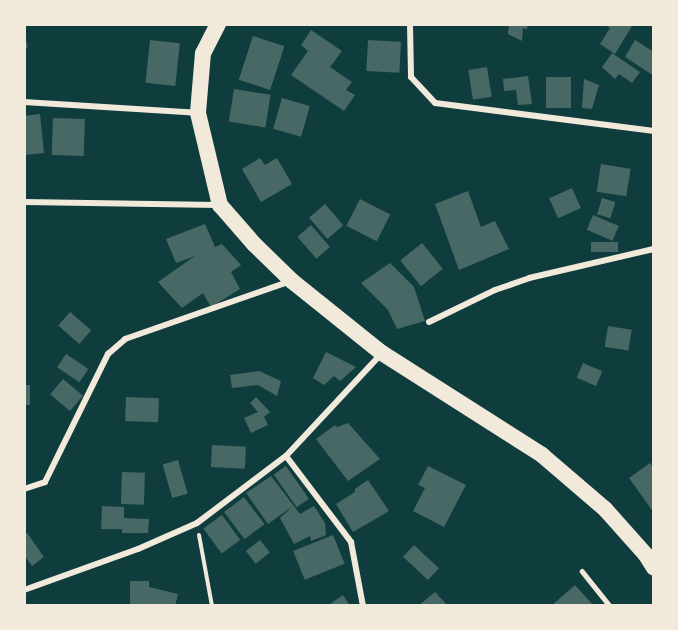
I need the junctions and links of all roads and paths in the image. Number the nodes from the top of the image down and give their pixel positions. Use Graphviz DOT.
graph roads {
  1 [pos="218,24"];
  2 [pos="410,24"];
  3 [pos="24,102"];
  4 [pos="198,113"];
  5 [pos="654,131"];
  6 [pos="24,201"];
  7 [pos="220,205"];
  8 [pos="654,249"];
  9 [pos="292,281"];
  10 [pos="429,322"];
  11 [pos="382,353"];
  12 [pos="286,456"];
  13 [pos="24,489"];
  14 [pos="196,523"];
  15 [pos="654,568"];
  16 [pos="582,571"];
  17 [pos="24,590"];
  18 [pos="212,606"];
  19 [pos="363,606"];
  20 [pos="610,606"];
  1 -- 4 [label="highway"];
  2 -- 5 [label="street"];
  3 -- 4 [label="street"];
  4 -- 7 [label="highway"];
  6 -- 7 [label="street"];
  7 -- 9 [label="highway"];
  8 -- 10 [label="street"];
  9 -- 11 [label="highway"];
  9 -- 13 [label="street"];
  11 -- 12 [label="street"];
  11 -- 15 [label="highway"];
  12 -- 14 [label="street"];
  12 -- 19 [label="street"];
  14 -- 17 [label="street"];
  14 -- 18 [label="path"];
  16 -- 20 [label="lane"];
}
